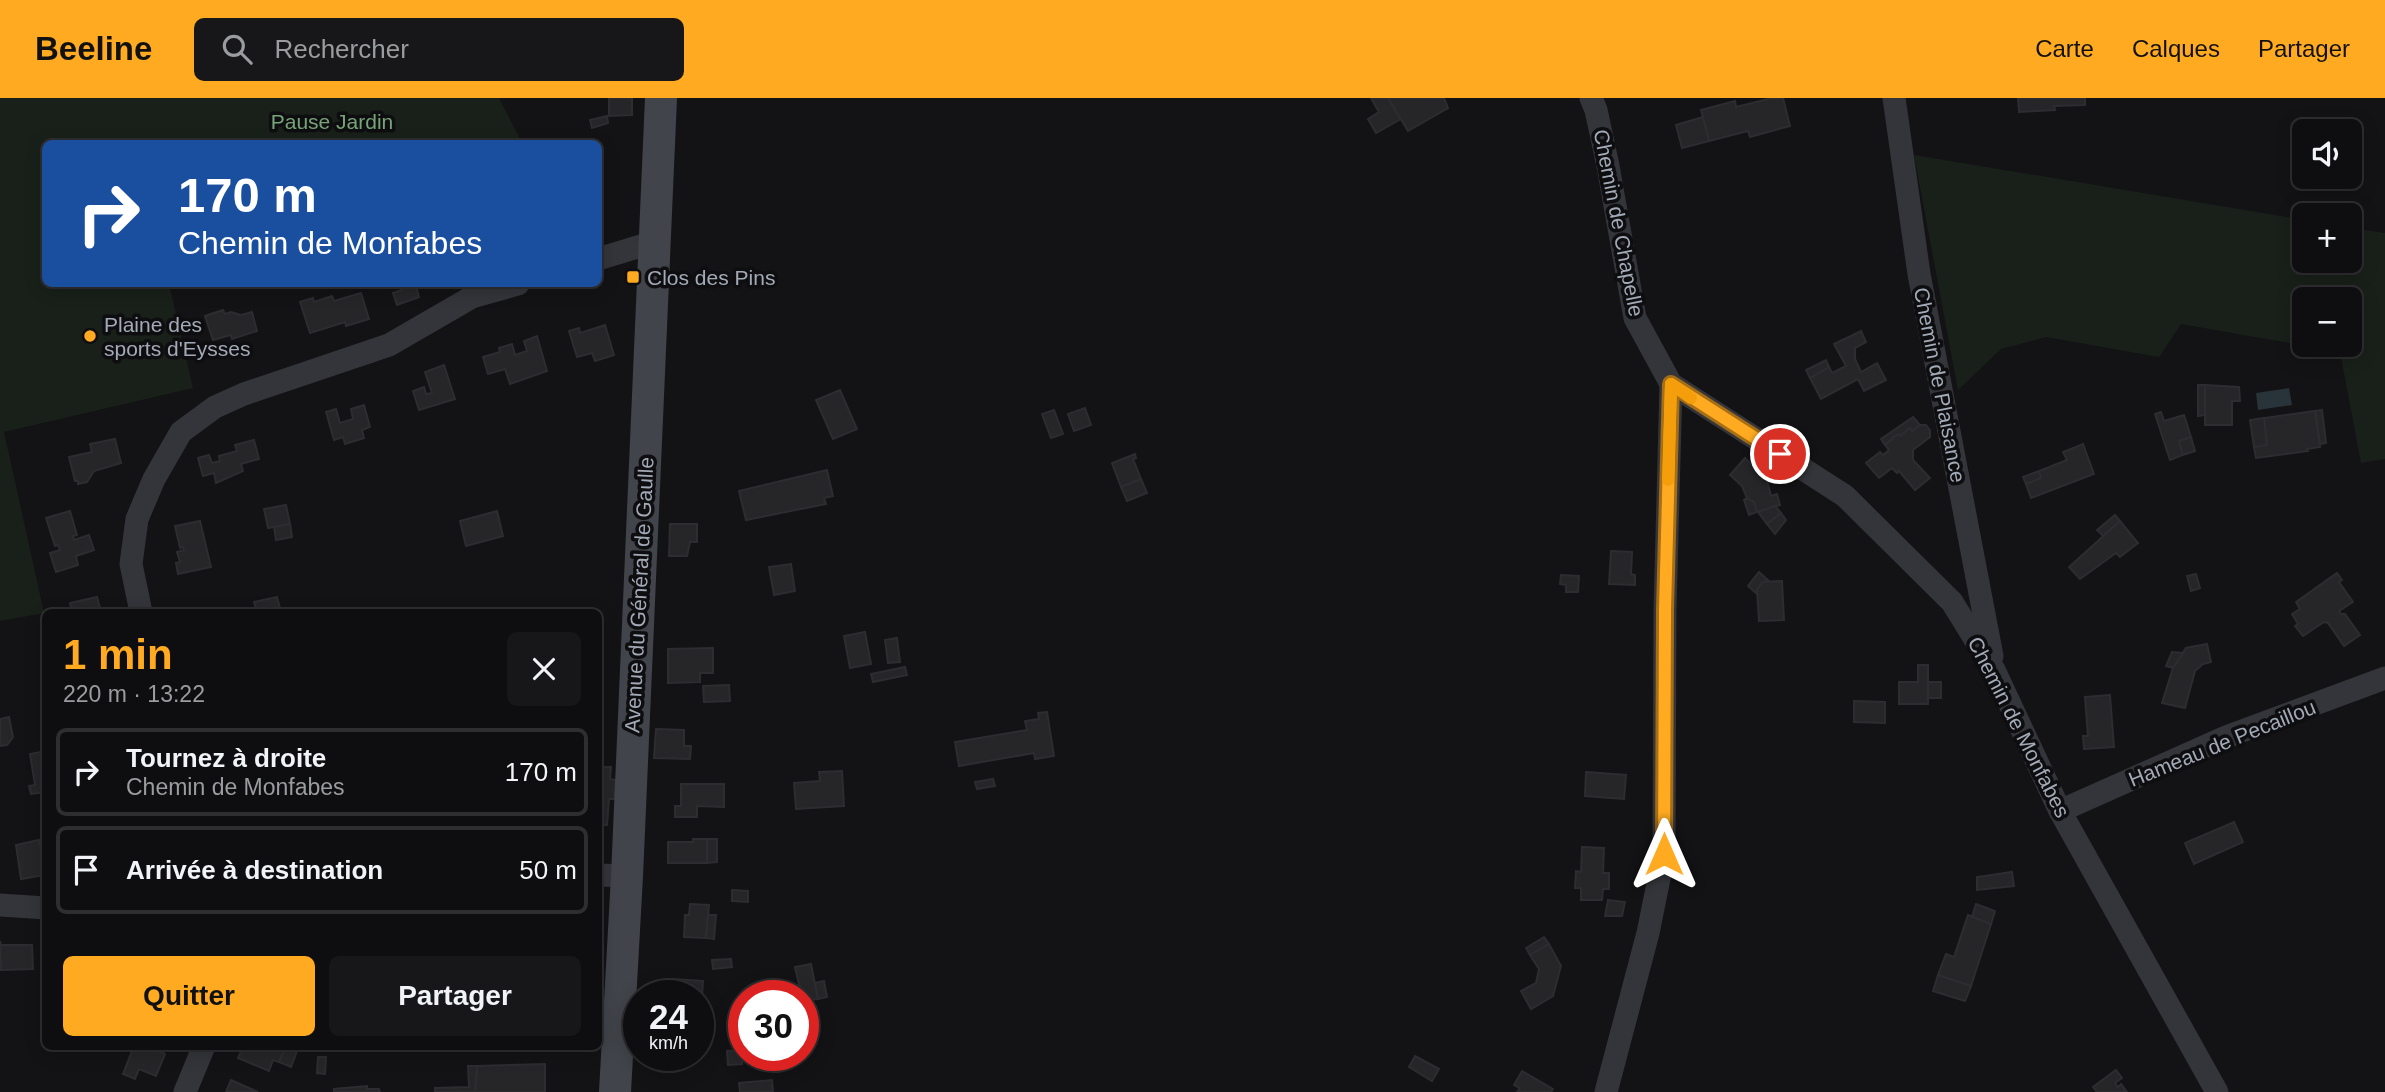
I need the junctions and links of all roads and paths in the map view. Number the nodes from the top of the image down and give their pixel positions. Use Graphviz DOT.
graph roads {
  1 [pos="662,98"];
  2 [pos="1591,98"];
  3 [pos="1894,98"];
  4 [pos="654,242"];
  5 [pos="602,258"];
  6 [pos="507,287"];
  7 [pos="1671,384"];
  8 [pos="140,609"];
  9 [pos="1994,670"];
  10 [pos="2385,678"];
  11 [pos="2060,811"];
  12 [pos="613,875"];
  13 [pos="0,905"];
  14 [pos="42,908"];
  15 [pos="202,1050"];
  16 [pos="185,1092"];
  17 [pos="615,1092"];
  18 [pos="1606,1092"];
  19 [pos="2217,1092"];
  1 -- 4 [label="main road, Avenue du Général de Gaulle"];
  2 -- 7 [label="street, Chemin de Chapelle"];
  3 -- 9 [label="street, Chemin de Plaisance"];
  4 -- 5 [label="street"];
  4 -- 12 [label="main road, Avenue du Général de Gaulle"];
  6 -- 8 [label="street"];
  7 -- 9 [label="street, Chemin de Monfabes"];
  7 -- 18 [label="street"];
  9 -- 11 [label="street, Chemin de Monfabes"];
  10 -- 11 [label="street, Hameau de Pecaillou"];
  11 -- 19 [label="street, Chemin de Monfabes"];
  12 -- 17 [label="main road, Avenue du Général de Gaulle"];
  13 -- 14 [label="street"];
  15 -- 16 [label="street"];
}
